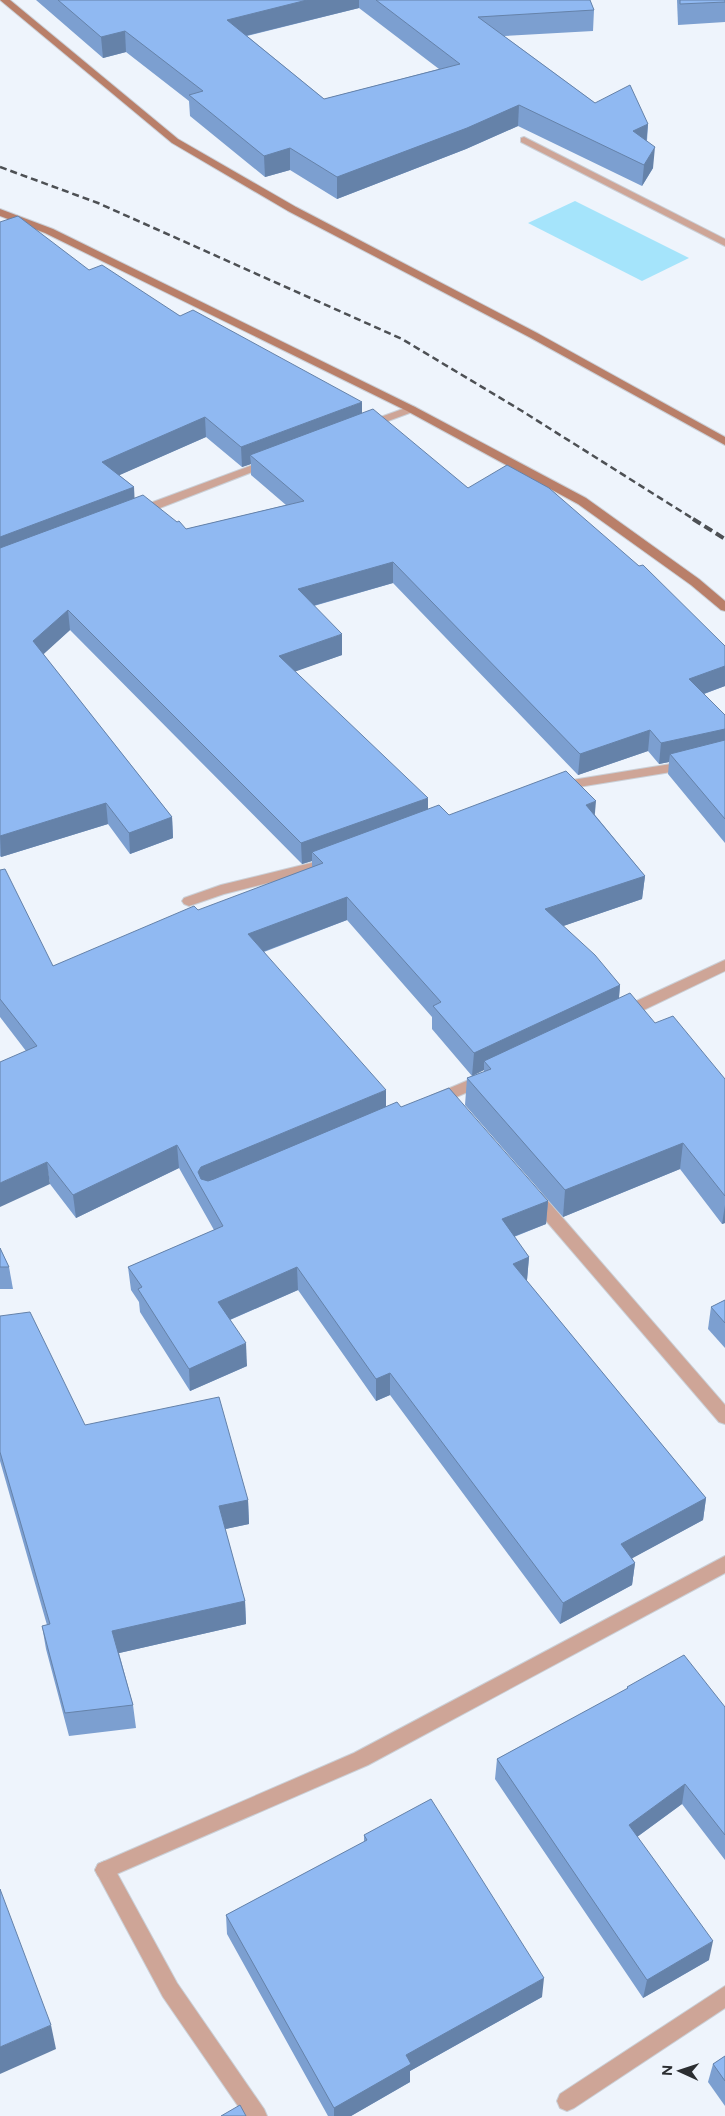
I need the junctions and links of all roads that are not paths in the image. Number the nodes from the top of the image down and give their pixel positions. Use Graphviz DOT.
graph roads {
  1 [pos="4,0"];
  2 [pos="524,140"];
  3 [pos="0,212"];
  4 [pos="725,243"];
  5 [pos="411,409"];
  6 [pos="355,430"];
  7 [pos="725,442"];
  8 [pos="280,458"];
  9 [pos="131,515"];
  10 [pos="725,607"];
  11 [pos="725,754"];
  12 [pos="546,789"];
  13 [pos="324,864"];
  14 [pos="189,901"];
  15 [pos="725,965"];
  16 [pos="608,1021"];
  17 [pos="500,1071"];
  18 [pos="447,1096"];
  19 [pos="419,1107"];
  20 [pos="460,1111"];
  21 [pos="524,1186"];
  22 [pos="725,1417"];
  23 [pos="725,1564"];
  24 [pos="725,1996"];
  25 [pos="567,2101"];
  26 [pos="257,2116"];
  1 -- 7 [label="street"];
  2 -- 4 [label="street"];
  3 -- 5 [label="street"];
  5 -- 6 [label="street"];
  5 -- 10 [label="street"];
  8 -- 9 [label="street"];
  11 -- 12 [label="street"];
  13 -- 14 [label="street"];
  15 -- 16 [label="street"];
  17 -- 18 [label="street"];
  18 -- 19 [label="street"];
  18 -- 20 [label="street"];
  21 -- 22 [label="street"];
  23 -- 26 [label="street"];
  24 -- 25 [label="street"];
}
